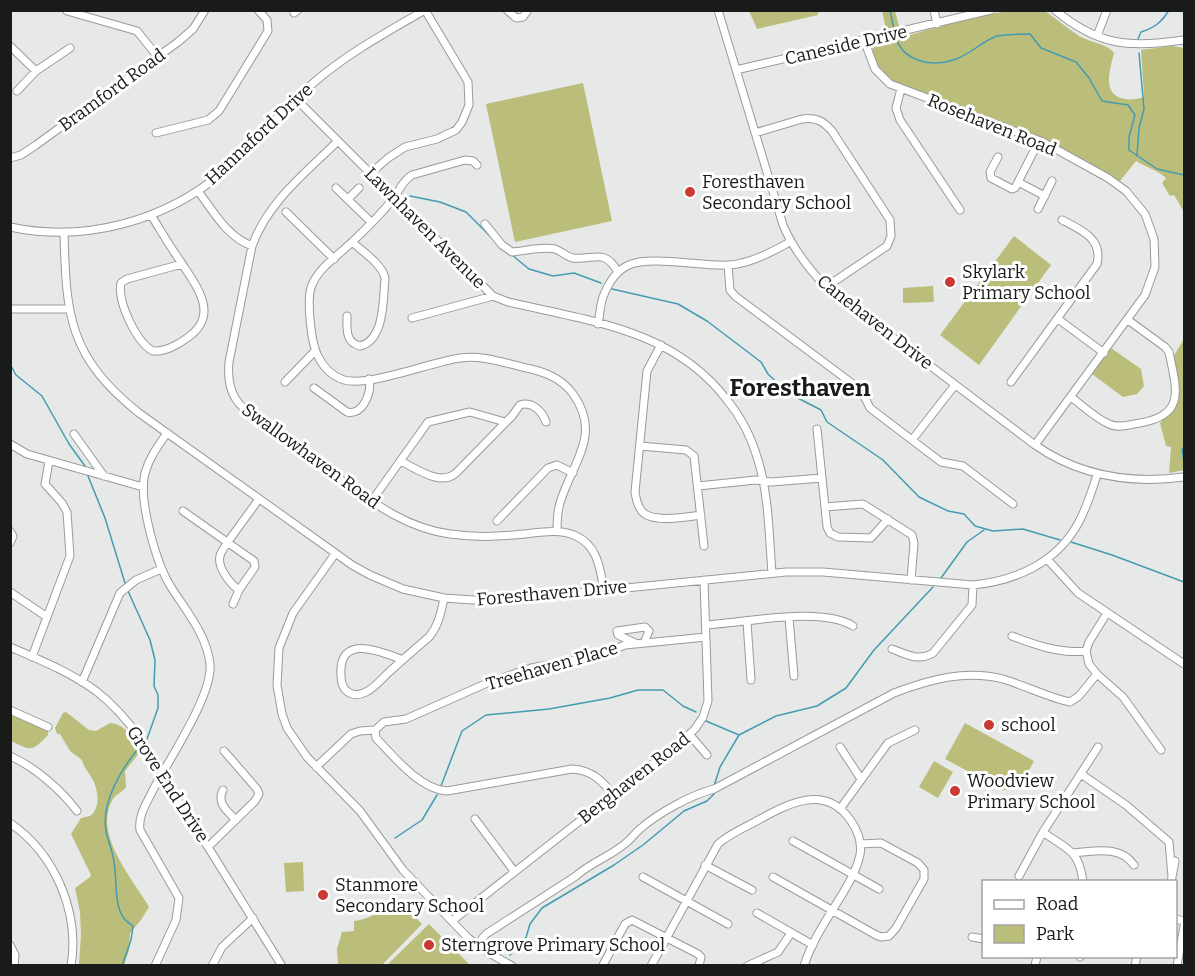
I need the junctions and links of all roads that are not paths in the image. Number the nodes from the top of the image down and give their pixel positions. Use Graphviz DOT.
graph roads {
  1 [pos="205,10"];
  2 [pos="258,10"];
  3 [pos="425,10"];
  4 [pos="507,10"];
  5 [pos="528,10"];
  6 [pos="718,10"];
  7 [pos="934,10"];
  8 [pos="991,10"];
  9 [pos="1055,10"];
  10 [pos="1107,10"];
  11 [pos="67,11"];
  12 [pos="937,24"];
  13 [pos="1097,36"];
  14 [pos="864,40"];
  15 [pos="1185,40"];
  16 [pos="10,46"];
  17 [pos="70,48"];
  18 [pos="158,57"];
  19 [pos="736,70"];
  20 [pos="36,71"];
  21 [pos="901,89"];
  22 [pos="17,91"];
  23 [pos="296,99"];
  24 [pos="156,133"];
  25 [pos="755,133"];
  26 [pos="338,141"];
  27 [pos="1039,141"];
  28 [pos="998,157"];
  29 [pos="10,158"];
  30 [pos="477,165"];
  31 [pos="371,173"];
  32 [pos="1052,181"];
  33 [pos="1018,182"];
  34 [pos="336,188"];
  35 [pos="359,188"];
  36 [pos="198,191"];
  37 [pos="1045,196"];
  38 [pos="394,197"];
  39 [pos="348,199"];
  40 [pos="1038,209"];
  41 [pos="960,210"];
  42 [pos="286,212"];
  43 [pos="151,215"];
  44 [pos="1062,220"];
  45 [pos="371,222"];
  46 [pos="485,225"];
  47 [pos="10,227"];
  48 [pos="64,232"];
  49 [pos="352,242"];
  50 [pos="790,242"];
  51 [pos="252,246"];
  52 [pos="334,259"];
  53 [pos="182,264"];
  54 [pos="728,265"];
  55 [pos="618,273"];
  56 [pos="826,287"];
  57 [pos="494,296"];
  58 [pos="10,309"];
  59 [pos="68,309"];
  60 [pos="347,316"];
  61 [pos="412,318"];
  62 [pos="1058,319"];
  63 [pos="1128,320"];
  64 [pos="598,324"];
  65 [pos="661,345"];
  66 [pos="315,351"];
  67 [pos="1104,353"];
  68 [pos="369,379"];
  69 [pos="285,382"];
  70 [pos="1011,382"];
  71 [pos="955,384"];
  72 [pos="314,388"];
  73 [pos="1071,398"];
  74 [pos="505,422"];
  75 [pos="546,422"];
  76 [pos="817,429"];
  77 [pos="74,434"];
  78 [pos="167,434"];
  79 [pos="912,441"];
  80 [pos="10,444"];
  81 [pos="1035,445"];
  82 [pos="640,446"];
  83 [pos="49,460"];
  84 [pos="400,461"];
  85 [pos="573,473"];
  86 [pos="1097,475"];
  87 [pos="104,476"];
  88 [pos="1184,477"];
  89 [pos="822,478"];
  90 [pos="763,480"];
  91 [pos="698,486"];
  92 [pos="143,487"];
  93 [pos="259,499"];
  94 [pos="371,502"];
  95 [pos="1013,504"];
  96 [pos="825,507"];
  97 [pos="183,511"];
  98 [pos="701,515"];
  99 [pos="888,519"];
  100 [pos="497,521"];
  101 [pos="10,531"];
  102 [pos="556,531"];
  103 [pos="10,543"];
  104 [pos="227,543"];
  105 [pos="704,546"];
  106 [pos="335,554"];
  107 [pos="1047,559"];
  108 [pos="161,569"];
  109 [pos="772,573"];
  110 [pos="704,580"];
  111 [pos="911,580"];
  112 [pos="973,585"];
  113 [pos="239,590"];
  114 [pos="604,590"];
  115 [pos="10,592"];
  116 [pos="444,598"];
  117 [pos="233,604"];
  118 [pos="1107,613"];
  119 [pos="47,617"];
  120 [pos="789,618"];
  121 [pos="747,621"];
  122 [pos="706,625"];
  123 [pos="852,626"];
  124 [pos="1012,636"];
  125 [pos="706,637"];
  126 [pos="644,643"];
  127 [pos="634,644"];
  128 [pos="10,647"];
  129 [pos="892,649"];
  130 [pos="1086,651"];
  131 [pos="32,657"];
  132 [pos="403,660"];
  133 [pos="1185,664"];
  134 [pos="1097,674"];
  135 [pos="794,676"];
  136 [pos="751,680"];
  137 [pos="82,682"];
  138 [pos="10,710"];
  139 [pos="48,727"];
  140 [pos="915,730"];
  141 [pos="375,732"];
  142 [pos="690,735"];
  143 [pos="840,747"];
  144 [pos="1098,747"];
  145 [pos="1161,750"];
  146 [pos="224,751"];
  147 [pos="707,755"];
  148 [pos="10,756"];
  149 [pos="316,767"];
  150 [pos="163,773"];
  151 [pos="1081,774"];
  152 [pos="861,779"];
  153 [pos="223,790"];
  154 [pos="613,795"];
  155 [pos="840,809"];
  156 [pos="77,811"];
  157 [pos="475,819"];
  158 [pos="236,820"];
  159 [pos="10,823"];
  160 [pos="1043,832"];
  161 [pos="793,841"];
  162 [pos="860,844"];
  163 [pos="208,847"];
  164 [pos="1074,853"];
  165 [pos="1175,861"];
  166 [pos="705,865"];
  167 [pos="1134,865"];
  168 [pos="514,871"];
  169 [pos="854,874"];
  170 [pos="1019,876"];
  171 [pos="643,877"];
  172 [pos="773,877"];
  173 [pos="1172,879"];
  174 [pos="1083,880"];
  175 [pos="879,889"];
  176 [pos="752,890"];
  177 [pos="686,901"];
  178 [pos="833,910"];
  179 [pos="757,914"];
  180 [pos="253,918"];
  181 [pos="452,921"];
  182 [pos="728,924"];
  183 [pos="1185,926"];
  184 [pos="791,933"];
  185 [pos="666,937"];
  186 [pos="972,937"];
  187 [pos="982,939"];
  188 [pos="10,945"];
  189 [pos="477,945"];
  190 [pos="813,945"];
  191 [pos="603,965"];
  192 [pos="14,966"];
  193 [pos="71,966"];
  194 [pos="155,966"];
  195 [pos="212,966"];
  196 [pos="282,966"];
  197 [pos="512,966"];
  198 [pos="651,966"];
  199 [pos="699,966"];
  200 [pos="747,966"];
  201 [pos="804,966"];
  202 [pos="1177,966"];
  1 -- 18 [label="street, Bramford Road"];
  2 -- 24 [label="street"];
  3 -- 23 [label="street, Hannaford Drive"];
  3 -- 31 [label="street"];
  4 -- 5 [label="street"];
  6 -- 19 [label="street, Canehaven Drive"];
  7 -- 12 [label="street"];
  8 -- 12 [label="street, Caneside Drive"];
  9 -- 13 [label="street"];
  10 -- 13 [label="street"];
  11 -- 18 [label="street"];
  12 -- 14 [label="street, Caneside Drive"];
  13 -- 15 [label="street"];
  14 -- 19 [label="street, Caneside Drive"];
  14 -- 21 [label="street, Rosehaven Road"];
  16 -- 20 [label="street"];
  17 -- 20 [label="street"];
  18 -- 29 [label="street, Bramford Road"];
  19 -- 25 [label="street, Canehaven Drive"];
  20 -- 22 [label="street"];
  21 -- 27 [label="street, Rosehaven Road"];
  21 -- 41 [label="street"];
  23 -- 26 [label="street, Lawnhaven Avenue"];
  23 -- 36 [label="street, Hannaford Drive"];
  25 -- 50 [label="street, Canehaven Drive"];
  25 -- 56 [label="street"];
  26 -- 31 [label="street, Lawnhaven Avenue"];
  26 -- 51 [label="street, Swallowhaven Road"];
  27 -- 33 [label="street"];
  27 -- 63 [label="street, Rosehaven Road"];
  28 -- 33 [label="street"];
  30 -- 38 [label="street"];
  31 -- 38 [label="street, Lawnhaven Avenue"];
  32 -- 37 [label="street"];
  33 -- 37 [label="street"];
  34 -- 39 [label="street"];
  35 -- 39 [label="street"];
  36 -- 43 [label="street, Hannaford Drive"];
  36 -- 51 [label="street"];
  37 -- 40 [label="street"];
  38 -- 45 [label="street"];
  38 -- 57 [label="street, Lawnhaven Avenue"];
  39 -- 45 [label="street"];
  42 -- 52 [label="street"];
  43 -- 48 [label="street, Hannaford Drive"];
  43 -- 53 [label="street"];
  44 -- 62 [label="street"];
  45 -- 49 [label="street"];
  46 -- 55 [label="street"];
  47 -- 48 [label="street, Hannaford Drive"];
  48 -- 59 [label="street, Foresthaven Drive"];
  49 -- 52 [label="street"];
  49 -- 60 [label="street"];
  50 -- 54 [label="street"];
  50 -- 56 [label="street, Canehaven Drive"];
  51 -- 94 [label="street, Swallowhaven Road"];
  52 -- 66 [label="street"];
  53 -- 53 [label="street"];
  54 -- 55 [label="street"];
  54 -- 79 [label="street"];
  55 -- 64 [label="street"];
  56 -- 71 [label="street, Canehaven Drive"];
  57 -- 61 [label="street"];
  57 -- 64 [label="street, Lawnhaven Avenue"];
  58 -- 59 [label="street"];
  59 -- 78 [label="street, Foresthaven Drive"];
  62 -- 67 [label="street"];
  62 -- 70 [label="street"];
  63 -- 67 [label="street, Rosehaven Road"];
  63 -- 73 [label="street"];
  64 -- 65 [label="street, Lawnhaven Avenue"];
  65 -- 82 [label="street"];
  65 -- 90 [label="street, Lawnhaven Avenue"];
  66 -- 68 [label="street"];
  66 -- 69 [label="street"];
  67 -- 73 [label="street, Rosehaven Road"];
  68 -- 72 [label="street"];
  68 -- 85 [label="street"];
  71 -- 79 [label="street"];
  71 -- 81 [label="street, Canehaven Drive"];
  73 -- 81 [label="street, Rosehaven Road"];
  74 -- 75 [label="street"];
  74 -- 84 [label="street"];
  74 -- 84 [label="street"];
  76 -- 89 [label="street"];
  77 -- 87 [label="street"];
  78 -- 92 [label="street"];
  78 -- 93 [label="street, Foresthaven Drive"];
  79 -- 95 [label="street"];
  80 -- 83 [label="street"];
  81 -- 86 [label="street, Canehaven Drive"];
  82 -- 91 [label="street"];
  82 -- 98 [label="street"];
  83 -- 87 [label="street"];
  83 -- 119 [label="street"];
  84 -- 94 [label="street"];
  85 -- 100 [label="street"];
  85 -- 102 [label="street"];
  86 -- 88 [label="street, Canehaven Drive"];
  86 -- 107 [label="street, Foresthaven Drive"];
  87 -- 92 [label="street"];
  89 -- 90 [label="street"];
  89 -- 96 [label="street"];
  90 -- 91 [label="street"];
  90 -- 109 [label="street, Lawnhaven Avenue"];
  91 -- 98 [label="street"];
  92 -- 108 [label="street"];
  93 -- 104 [label="street"];
  93 -- 106 [label="street, Foresthaven Drive"];
  94 -- 102 [label="street, Swallowhaven Road"];
  96 -- 99 [label="street"];
  96 -- 99 [label="street"];
  97 -- 104 [label="street"];
  98 -- 105 [label="street"];
  99 -- 111 [label="street"];
  101 -- 103 [label="street"];
  102 -- 114 [label="street, Swallowhaven Road"];
  104 -- 113 [label="street"];
  104 -- 113 [label="street"];
  106 -- 116 [label="street, Foresthaven Drive"];
  106 -- 149 [label="street"];
  107 -- 112 [label="street, Foresthaven Drive"];
  107 -- 118 [label="street"];
  108 -- 137 [label="street"];
  108 -- 150 [label="street"];
  109 -- 110 [label="street, Foresthaven Drive"];
  109 -- 111 [label="street, Foresthaven Drive"];
  110 -- 114 [label="street, Foresthaven Drive"];
  110 -- 122 [label="street, Berghaven Road"];
  111 -- 112 [label="street, Foresthaven Drive"];
  112 -- 129 [label="street"];
  113 -- 117 [label="street"];
  114 -- 116 [label="street, Foresthaven Drive"];
  115 -- 119 [label="street"];
  116 -- 132 [label="street"];
  118 -- 130 [label="street"];
  118 -- 133 [label="street"];
  119 -- 131 [label="street"];
  120 -- 121 [label="street"];
  120 -- 123 [label="street"];
  120 -- 135 [label="street"];
  121 -- 122 [label="street"];
  121 -- 136 [label="street"];
  122 -- 125 [label="street, Berghaven Road"];
  124 -- 130 [label="street"];
  125 -- 126 [label="street, Treehaven Place"];
  125 -- 142 [label="street, Berghaven Road"];
  126 -- 127 [label="street, Treehaven Place"];
  126 -- 127 [label="street"];
  127 -- 141 [label="street, Treehaven Place"];
  128 -- 131 [label="street, Grove End Drive"];
  130 -- 134 [label="street"];
  131 -- 137 [label="street, Grove End Drive"];
  132 -- 132 [label="street"];
  134 -- 145 [label="street"];
  134 -- 189 [label="street"];
  137 -- 150 [label="street, Grove End Drive"];
  138 -- 139 [label="street"];
  140 -- 152 [label="street"];
  141 -- 149 [label="street, Treehaven Place"];
  141 -- 154 [label="street"];
  142 -- 147 [label="street"];
  142 -- 154 [label="street, Berghaven Road"];
  143 -- 152 [label="street"];
  144 -- 151 [label="street"];
  146 -- 158 [label="street"];
  148 -- 156 [label="street"];
  149 -- 181 [label="street"];
  150 -- 163 [label="street, Grove End Drive"];
  150 -- 194 [label="street"];
  151 -- 160 [label="street"];
  151 -- 173 [label="street"];
  152 -- 155 [label="street"];
  153 -- 158 [label="street"];
  154 -- 168 [label="street, Berghaven Road"];
  155 -- 162 [label="street"];
  155 -- 166 [label="street"];
  157 -- 168 [label="street"];
  158 -- 163 [label="street"];
  159 -- 193 [label="street"];
  160 -- 164 [label="street"];
  160 -- 170 [label="street"];
  161 -- 169 [label="street"];
  162 -- 169 [label="street"];
  162 -- 178 [label="street"];
  163 -- 180 [label="street, Grove End Drive"];
  164 -- 167 [label="street"];
  164 -- 174 [label="street"];
  165 -- 173 [label="street"];
  166 -- 176 [label="street"];
  166 -- 177 [label="street"];
  168 -- 181 [label="street, Berghaven Road"];
  169 -- 175 [label="street"];
  169 -- 178 [label="street"];
  171 -- 177 [label="street"];
  172 -- 178 [label="street"];
  177 -- 182 [label="street"];
  177 -- 185 [label="street"];
  178 -- 190 [label="street"];
  179 -- 184 [label="street"];
  180 -- 195 [label="street"];
  180 -- 196 [label="street, Grove End Drive"];
  181 -- 189 [label="street"];
  183 -- 202 [label="street"];
  184 -- 190 [label="street"];
  184 -- 200 [label="street"];
  185 -- 191 [label="street"];
  185 -- 198 [label="street"];
  185 -- 199 [label="street"];
  186 -- 187 [label="street"];
  188 -- 192 [label="street"];
  189 -- 197 [label="street"];
  190 -- 201 [label="street"];
}
